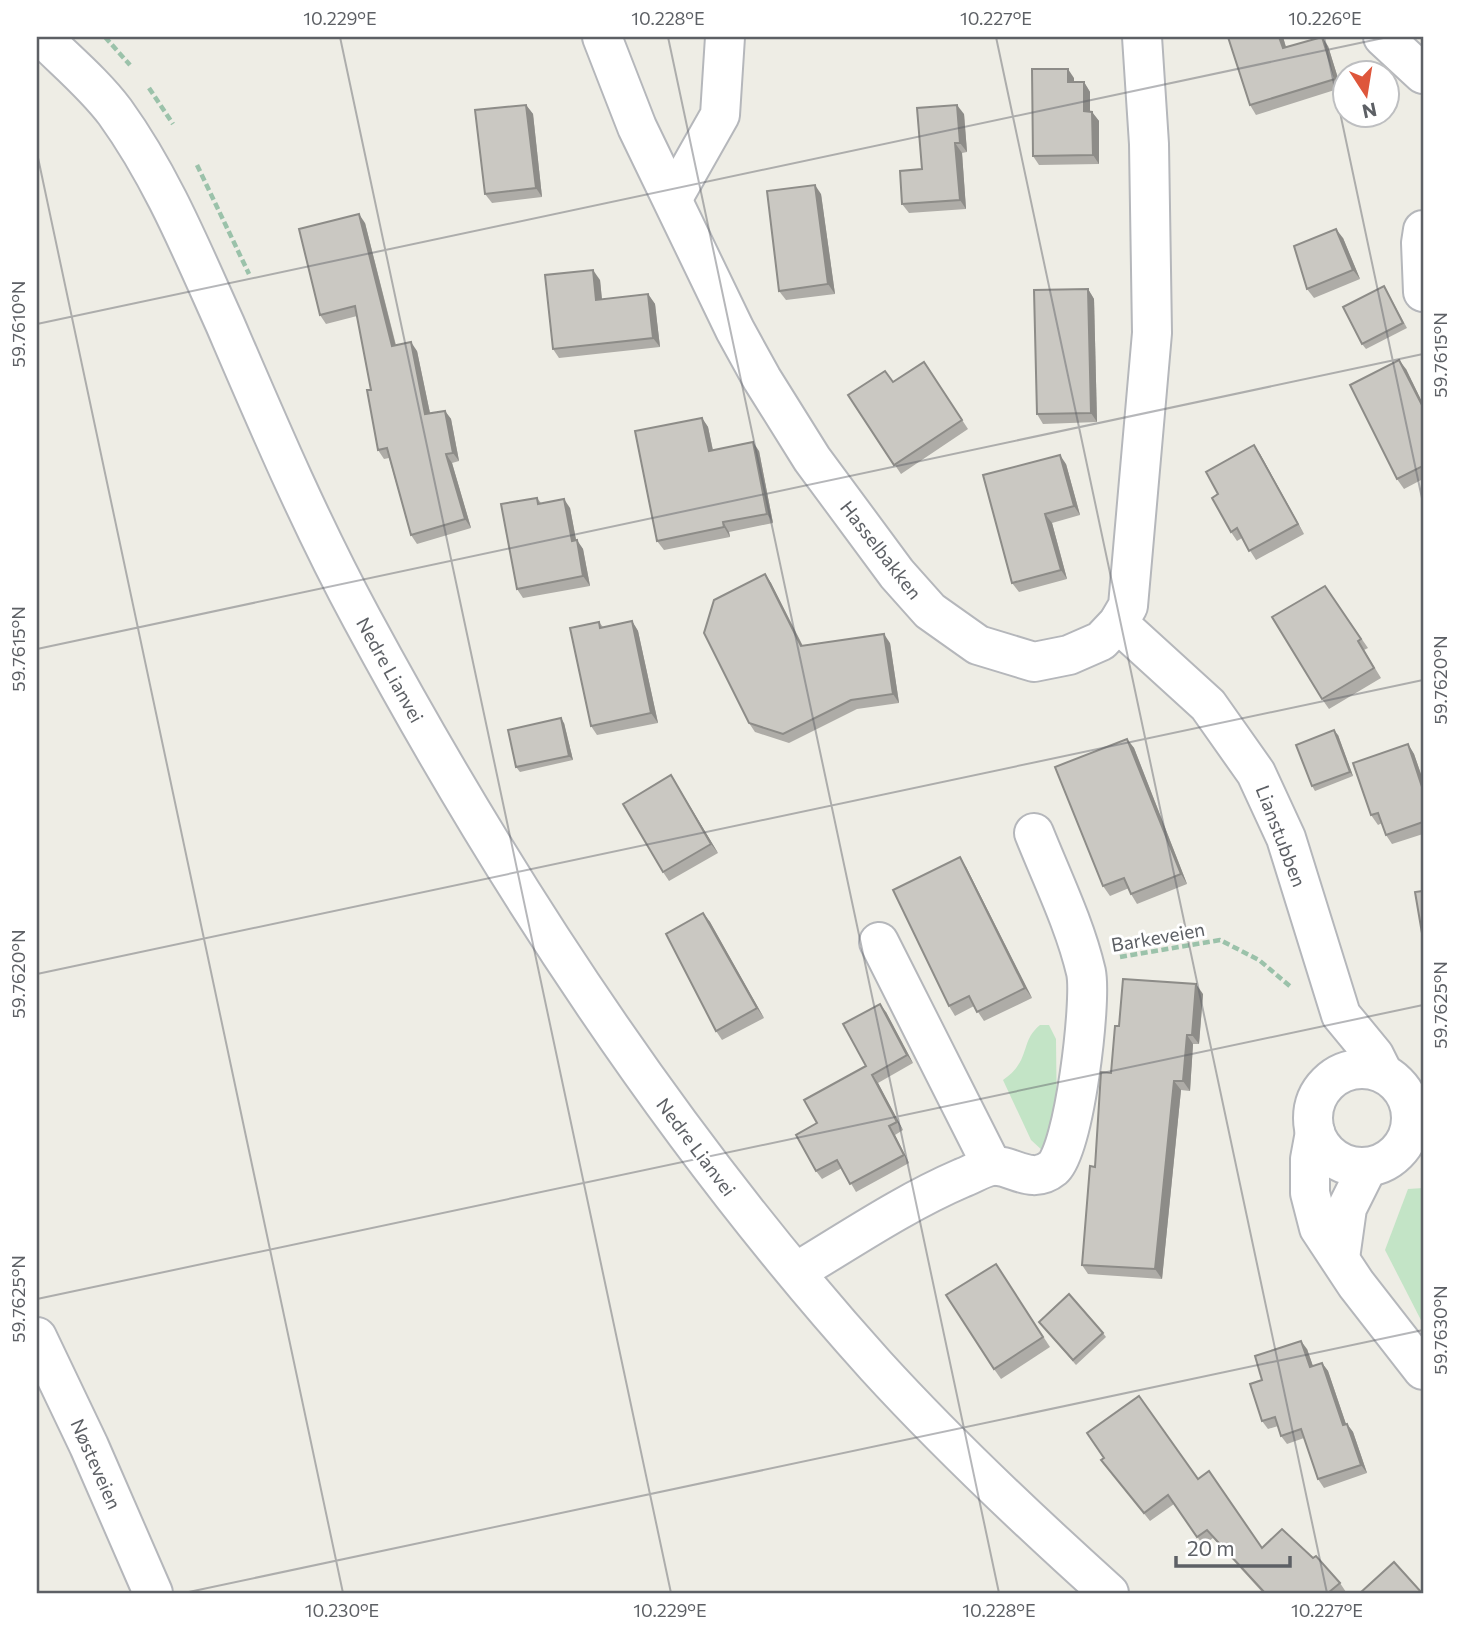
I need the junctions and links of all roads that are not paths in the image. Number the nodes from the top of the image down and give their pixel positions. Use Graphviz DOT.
graph roads {
  1 [pos="42,37"];
  2 [pos="602,37"];
  3 [pos="725,37"];
  4 [pos="1142,37"];
  5 [pos="1383,37"];
  6 [pos="1423,74"];
  7 [pos="673,198"];
  8 [pos="1423,230"];
  9 [pos="1423,292"];
  10 [pos="1118,624"];
  11 [pos="1034,833"];
  12 [pos="879,942"];
  13 [pos="1341,1014"];
  14 [pos="1323,1088"];
  15 [pos="1404,1089"];
  16 [pos="1315,1132"];
  17 [pos="1395,1160"];
  18 [pos="992,1166"];
  19 [pos="1340,1258"];
  20 [pos="796,1272"];
  21 [pos="37,1337"];
  22 [pos="1423,1370"];
  23 [pos="153,1593"];
  24 [pos="1109,1593"];
  1 -- 20 [label="street, Nedre Lianvei"];
  2 -- 7 [label="street, Hasselbakken"];
  3 -- 7 [label="street"];
  4 -- 10 [label="street"];
  5 -- 6 [label="street"];
  7 -- 10 [label="street, Hasselbakken"];
  8 -- 9 [label="street"];
  10 -- 13 [label="street, Lianstubben"];
  11 -- 18 [label="street"];
  12 -- 18 [label="street"];
  13 -- 14 [label="street"];
  13 -- 15 [label="street, Lianstubben"];
  14 -- 15 [label="street"];
  14 -- 16 [label="street"];
  15 -- 17 [label="street"];
  16 -- 17 [label="street"];
  16 -- 19 [label="street"];
  17 -- 19 [label="street"];
  18 -- 20 [label="street"];
  19 -- 22 [label="street"];
  20 -- 24 [label="street, Nedre Lianvei"];
  21 -- 23 [label="street, Nøsteveien"];
}
